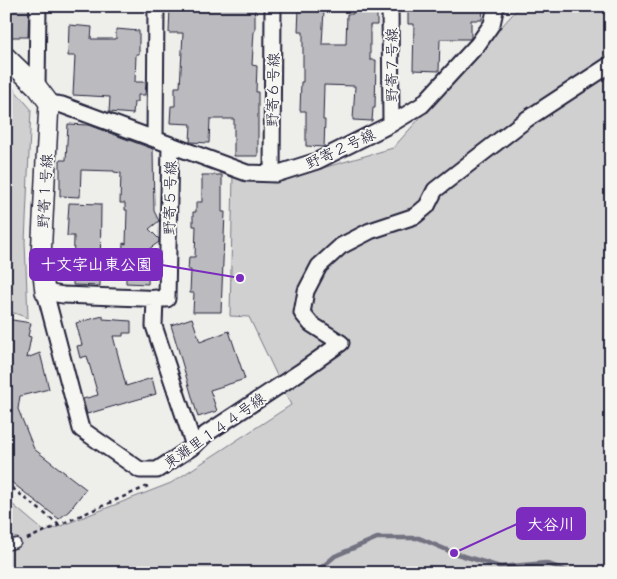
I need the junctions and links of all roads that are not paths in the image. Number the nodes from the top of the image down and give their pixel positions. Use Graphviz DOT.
graph roads {
  1 [pos="38,6"];
  2 [pos="156,6"];
  3 [pos="273,6"];
  4 [pos="390,6"];
  5 [pos="496,6"];
  6 [pos="6,57"];
  7 [pos="611,64"];
  8 [pos="37,87"];
  9 [pos="49,103"];
  10 [pos="391,124"];
  11 [pos="155,139"];
  12 [pos="170,145"];
  13 [pos="272,173"];
  14 [pos="45,292"];
  15 [pos="155,298"];
  16 [pos="194,446"];
  17 [pos="16,543"];
  18 [pos="6,546"];
  1 -- 8 [label="street"];
  2 -- 11 [label="street, 野寄５号線"];
  3 -- 13 [label="street, 野寄６号線"];
  4 -- 10 [label="street, 野寄７号線"];
  5 -- 10 [label="street, 野寄２号線"];
  6 -- 8 [label="street"];
  7 -- 16 [label="street, 東灘里１４４号線"];
  8 -- 9 [label="street"];
  9 -- 11 [label="street, 野寄２号線"];
  9 -- 14 [label="street, 野寄１号線"];
  10 -- 13 [label="street, 野寄２号線"];
  11 -- 12 [label="street, 野寄２号線"];
  12 -- 13 [label="street, 野寄２号線"];
  12 -- 15 [label="street, 野寄５号線"];
  14 -- 15 [label="street"];
  14 -- 16 [label="street, 東灘里１４４号線"];
  15 -- 16 [label="street"];
  17 -- 18 [label="lane"];
}
